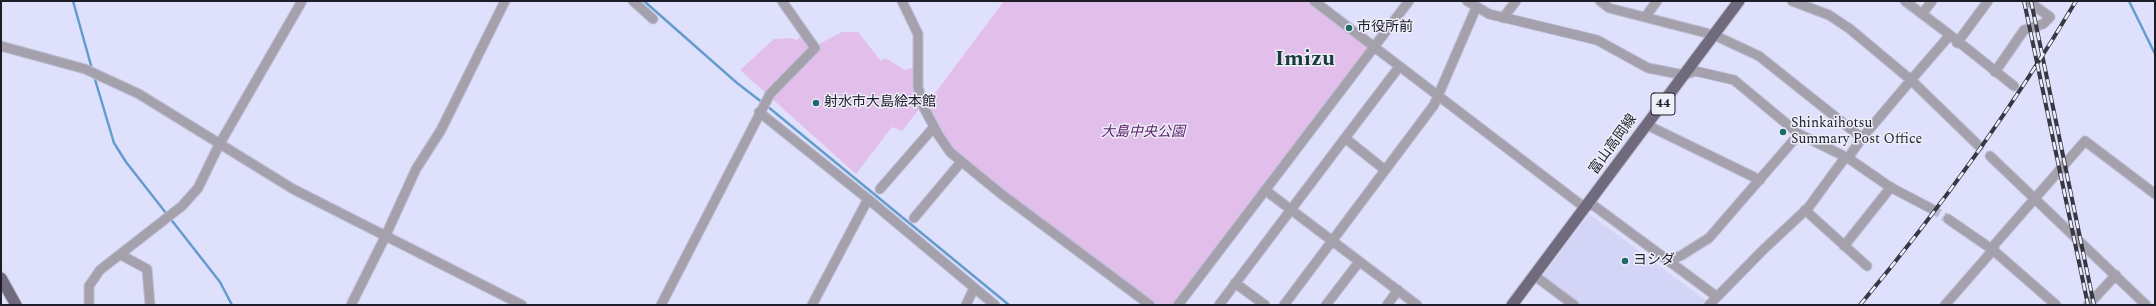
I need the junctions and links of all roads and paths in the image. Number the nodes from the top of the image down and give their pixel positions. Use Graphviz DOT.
graph roads {
  1 [pos="302,1"];
  2 [pos="505,1"];
  3 [pos="633,1"];
  4 [pos="782,1"];
  5 [pos="902,1"];
  6 [pos="1314,1"];
  7 [pos="1409,1"];
  8 [pos="1467,1"];
  9 [pos="1516,1"];
  10 [pos="1600,1"];
  11 [pos="1657,1"];
  12 [pos="1739,1"];
  13 [pos="1792,1"];
  14 [pos="1905,1"];
  15 [pos="1932,1"];
  16 [pos="1988,1"];
  17 [pos="2028,1"];
  18 [pos="1476,8"];
  19 [pos="1922,14"];
  20 [pos="1646,16"];
  21 [pos="1503,18"];
  22 [pos="654,19"];
  23 [pos="1714,35"];
  24 [pos="1950,35"];
  25 [pos="1957,42"];
  26 [pos="1,46"];
  27 [pos="1375,47"];
  28 [pos="1399,67"];
  29 [pos="1995,72"];
  30 [pos="1684,75"];
  31 [pos="1911,80"];
  32 [pos="2014,86"];
  33 [pos="1438,96"];
  34 [pos="759,112"];
  35 [pos="1647,125"];
  36 [pos="934,127"];
  37 [pos="1800,134"];
  38 [pos="1345,138"];
  39 [pos="1862,138"];
  40 [pos="219,145"];
  41 [pos="1979,146"];
  42 [pos="1990,156"];
  43 [pos="1848,158"];
  44 [pos="961,162"];
  45 [pos="1385,170"];
  46 [pos="1760,180"];
  47 [pos="1891,187"];
  48 [pos="880,189"];
  49 [pos="1265,190"];
  50 [pos="2155,194"];
  51 [pos="2034,198"];
  52 [pos="868,199"];
  53 [pos="1587,206"];
  54 [pos="1932,209"];
  55 [pos="1291,210"];
  56 [pos="1805,210"];
  57 [pos="914,218"];
  58 [pos="1948,219"];
  59 [pos="386,237"];
  60 [pos="1332,241"];
  61 [pos="1844,246"];
  62 [pos="1993,250"];
  63 [pos="121,254"];
  64 [pos="1669,260"];
  65 [pos="1359,262"];
  66 [pos="1867,266"];
  67 [pos="1534,276"];
  68 [pos="2116,276"];
  69 [pos="1,278"];
  70 [pos="1235,283"];
  71 [pos="974,288"];
  72 [pos="1398,290"];
  73 [pos="1716,296"];
  74 [pos="16,305"];
  75 [pos="89,305"];
  76 [pos="150,305"];
  77 [pos="352,305"];
  78 [pos="522,305"];
  79 [pos="661,305"];
  80 [pos="812,305"];
  81 [pos="966,305"];
  82 [pos="995,305"];
  83 [pos="1150,305"];
  84 [pos="1178,305"];
  85 [pos="1219,305"];
  86 [pos="1266,305"];
  87 [pos="1284,305"];
  88 [pos="1326,305"];
  89 [pos="1387,305"];
  90 [pos="1417,305"];
  91 [pos="1512,305"];
  92 [pos="1574,305"];
  93 [pos="1709,305"];
  94 [pos="1945,305"];
  95 [pos="2056,305"];
  96 [pos="2088,305"];
  97 [pos="2146,305"];
  1 -- 40 [label="street"];
  2 -- 59 [label="street"];
  3 -- 22 [label="street"];
  4 -- 34 [label="street"];
  5 -- 36 [label="street"];
  6 -- 27 [label="street"];
  7 -- 27 [label="street"];
  8 -- 18 [label="street"];
  9 -- 21 [label="street"];
  10 -- 20 [label="street"];
  11 -- 20 [label="street"];
  12 -- 23 [label="main road, 富山高岡線 / 44"];
  13 -- 31 [label="street"];
  14 -- 19 [label="street"];
  15 -- 19 [label="street"];
  16 -- 25 [label="street"];
  17 -- 29 [label="street"];
  18 -- 21 [label="street"];
  18 -- 33 [label="street"];
  19 -- 24 [label="street"];
  20 -- 23 [label="street"];
  21 -- 30 [label="street"];
  23 -- 30 [label="main road, 富山高岡線 / 44"];
  23 -- 39 [label="street"];
  24 -- 25 [label="street"];
  24 -- 31 [label="street"];
  25 -- 29 [label="street"];
  26 -- 40 [label="street"];
  27 -- 28 [label="street"];
  27 -- 49 [label="street"];
  28 -- 33 [label="street"];
  28 -- 38 [label="street"];
  29 -- 32 [label="street"];
  30 -- 35 [label="main road, 富山高岡線 / 44"];
  30 -- 37 [label="street"];
  31 -- 39 [label="street"];
  31 -- 41 [label="street"];
  33 -- 45 [label="street"];
  33 -- 53 [label="street"];
  34 -- 52 [label="street"];
  34 -- 79 [label="street"];
  35 -- 46 [label="street"];
  35 -- 53 [label="main road, 富山高岡線 / 44"];
  36 -- 44 [label="street"];
  36 -- 48 [label="street"];
  37 -- 43 [label="street"];
  37 -- 46 [label="street"];
  38 -- 45 [label="street"];
  38 -- 55 [label="street"];
  39 -- 43 [label="street"];
  40 -- 59 [label="street"];
  40 -- 63 [label="street"];
  42 -- 51 [label="street"];
  43 -- 47 [label="street"];
  43 -- 56 [label="street"];
  44 -- 57 [label="street"];
  44 -- 83 [label="street"];
  45 -- 60 [label="street"];
  46 -- 64 [label="street"];
  47 -- 54 [label="street"];
  47 -- 61 [label="street"];
  49 -- 55 [label="street"];
  49 -- 84 [label="street"];
  50 -- 51 [label="street"];
  51 -- 62 [label="street"];
  51 -- 68 [label="street"];
  52 -- 71 [label="street"];
  52 -- 80 [label="street"];
  53 -- 64 [label="street"];
  53 -- 67 [label="main road, 富山高岡線 / 44"];
  55 -- 60 [label="street"];
  55 -- 70 [label="street"];
  56 -- 61 [label="street"];
  56 -- 73 [label="street"];
  58 -- 62 [label="street"];
  59 -- 77 [label="street"];
  59 -- 78 [label="street"];
  60 -- 65 [label="street"];
  60 -- 87 [label="street"];
  61 -- 66 [label="street"];
  62 -- 94 [label="street"];
  62 -- 95 [label="street"];
  63 -- 75 [label="street"];
  63 -- 76 [label="street"];
  64 -- 73 [label="street"];
  65 -- 72 [label="street"];
  65 -- 88 [label="street"];
  67 -- 91 [label="main road, 富山高岡線 / 44"];
  67 -- 92 [label="street"];
  68 -- 96 [label="street"];
  68 -- 97 [label="street"];
  69 -- 74 [label="main road"];
  70 -- 85 [label="street"];
  70 -- 86 [label="street"];
  71 -- 81 [label="street"];
  71 -- 82 [label="street"];
  72 -- 89 [label="street"];
  72 -- 90 [label="street"];
  73 -- 93 [label="street"];
}
